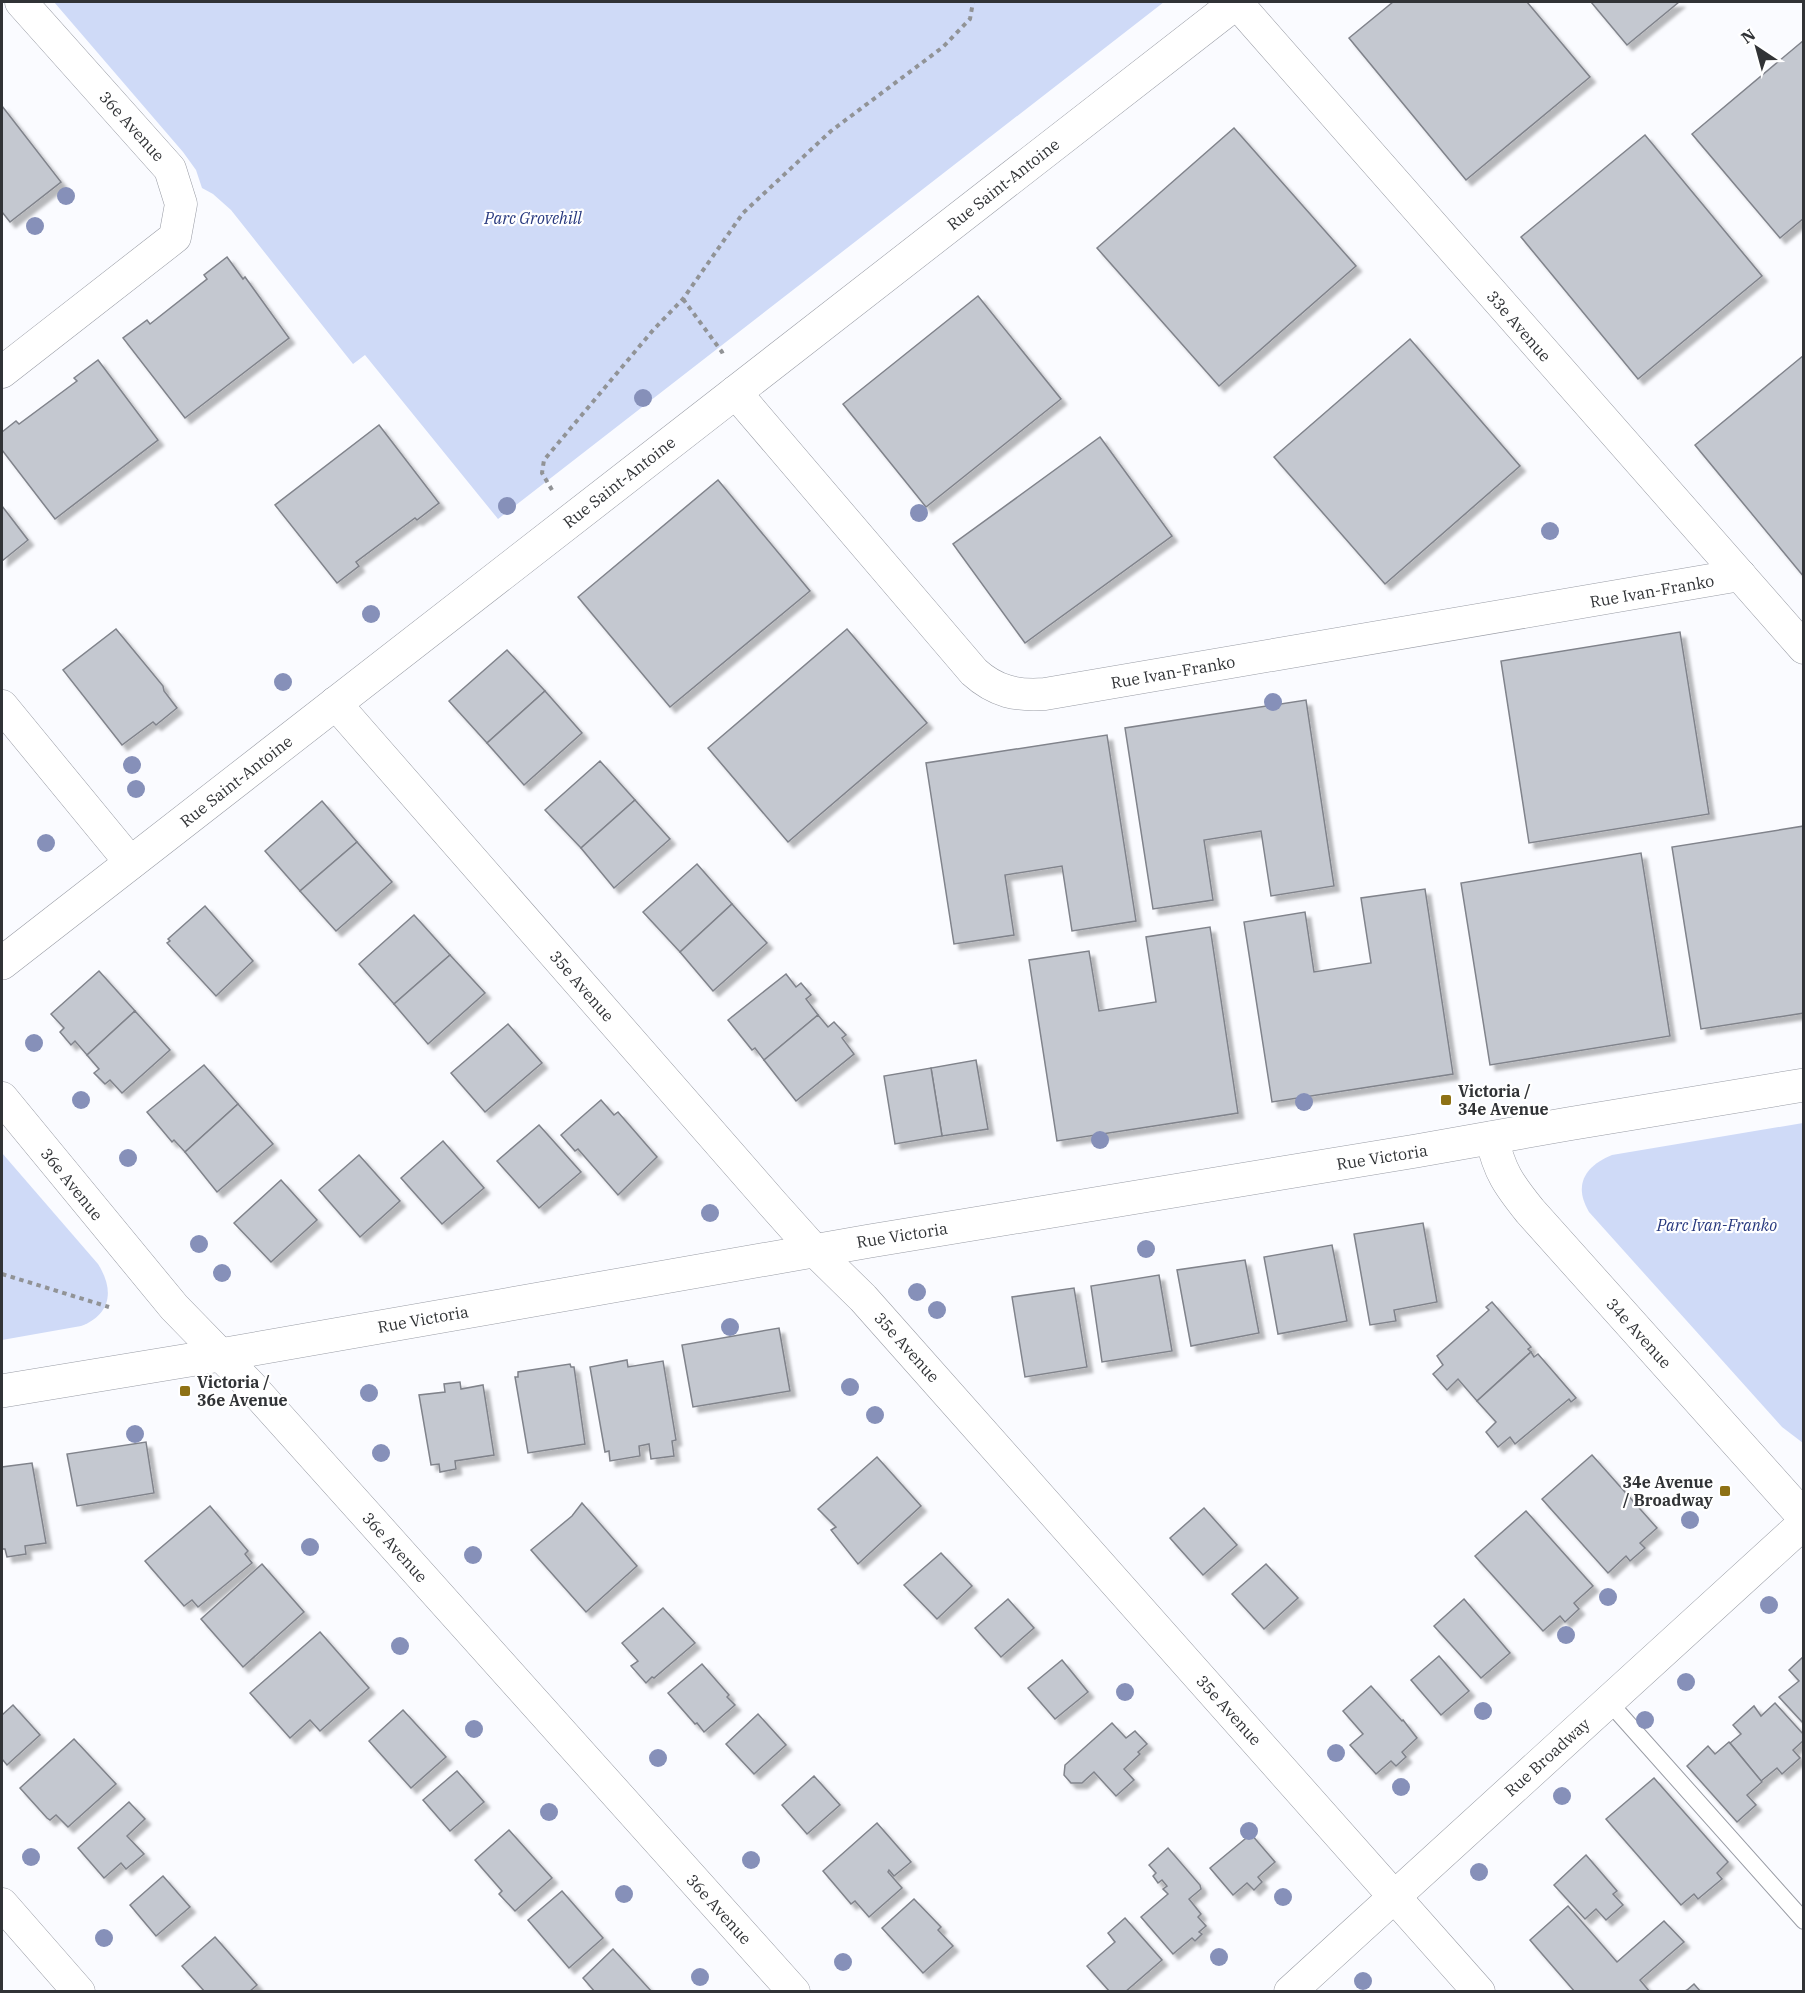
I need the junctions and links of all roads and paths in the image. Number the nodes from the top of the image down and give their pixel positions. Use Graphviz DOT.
graph roads {
  1 [pos="21,2"];
  2 [pos="973,2"];
  3 [pos="1237,2"];
  4 [pos="683,299"];
  5 [pos="722,352"];
  6 [pos="2,372"];
  7 [pos="735,392"];
  8 [pos="549,486"];
  9 [pos="1740,575"];
  10 [pos="1803,648"];
  11 [pos="335,703"];
  12 [pos="2,706"];
  13 [pos="131,863"];
  14 [pos="2,963"];
  15 [pos="1803,1085"];
  16 [pos="2,1098"];
  17 [pos="1492,1138"];
  18 [pos="814,1250"];
  19 [pos="2,1274"];
  20 [pos="109,1307"];
  21 [pos="220,1355"];
  22 [pos="2,1391"];
  23 [pos="1803,1517"];
  24 [pos="1803,1523"];
  25 [pos="1608,1701"];
  26 [pos="1394,1896"];
  27 [pos="2,1904"];
  28 [pos="1803,1921"];
  29 [pos="79,1992"];
  30 [pos="794,1992"];
  31 [pos="1290,1992"];
  32 [pos="1479,1992"];
  1 -- 6 [label="street, 36e Avenue"];
  2 -- 4 [label="path"];
  3 -- 7 [label="street, Rue Saint-Antoine"];
  3 -- 9 [label="street, 33e Avenue"];
  4 -- 5 [label="path"];
  4 -- 8 [label="path"];
  7 -- 9 [label="street, Rue Ivan-Franko"];
  7 -- 11 [label="street, Rue Saint-Antoine"];
  9 -- 10 [label="street, 33e Avenue"];
  11 -- 13 [label="street, Rue Saint-Antoine"];
  11 -- 18 [label="street, 35e Avenue"];
  12 -- 13 [label="street"];
  13 -- 14 [label="street, Rue Saint-Antoine"];
  15 -- 17 [label="street, Rue Victoria"];
  16 -- 21 [label="street, 36e Avenue"];
  17 -- 18 [label="street, Rue Victoria"];
  17 -- 23 [label="street, 34e Avenue"];
  18 -- 21 [label="street, Rue Victoria"];
  18 -- 26 [label="street, 35e Avenue"];
  19 -- 20 [label="path"];
  21 -- 22 [label="street, Rue Victoria"];
  21 -- 30 [label="street, 36e Avenue"];
  24 -- 25 [label="street, Rue Broadway"];
  25 -- 26 [label="street, Rue Broadway"];
  25 -- 28 [label="lane"];
  26 -- 31 [label="street, Rue Broadway"];
  26 -- 32 [label="street, 35e Avenue"];
  27 -- 29 [label="street"];
}
